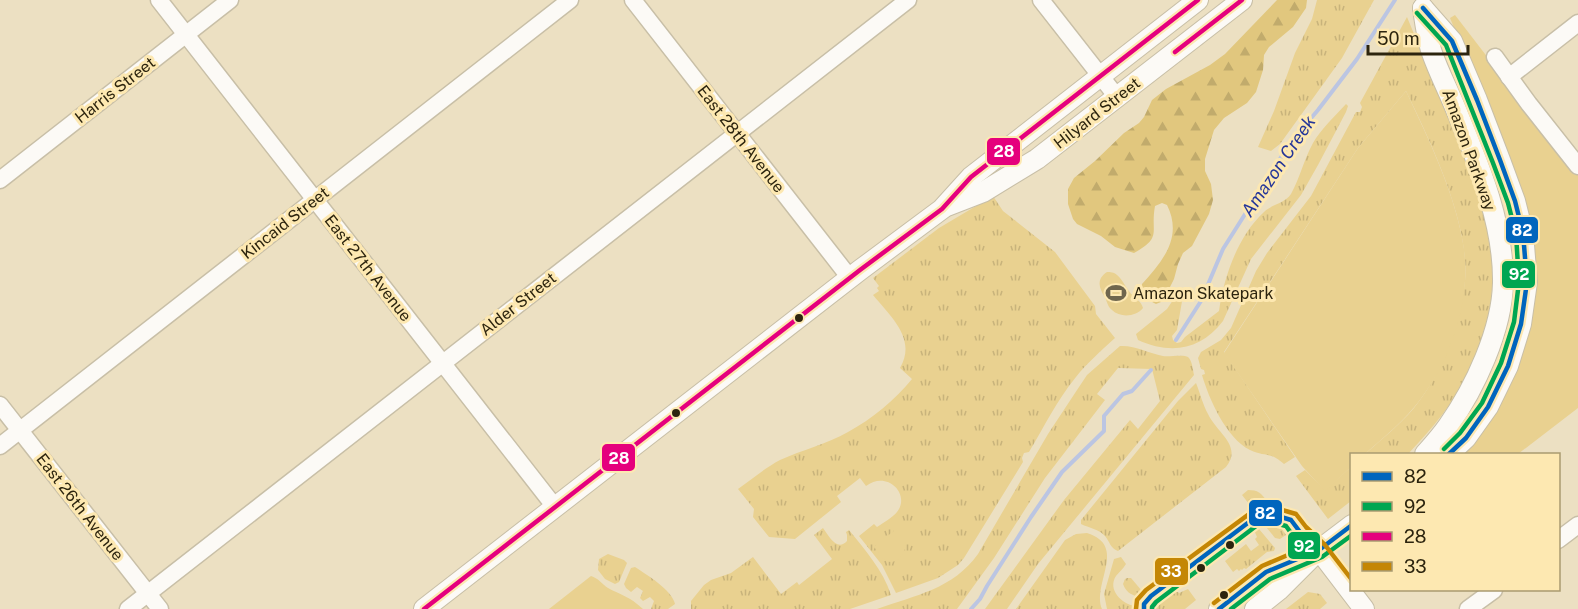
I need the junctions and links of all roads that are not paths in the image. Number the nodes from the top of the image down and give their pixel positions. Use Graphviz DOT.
graph roads {
  1 [pos="159,0"];
  2 [pos="230,0"];
  3 [pos="570,0"];
  4 [pos="633,0"];
  5 [pos="908,0"];
  6 [pos="1041,0"];
  7 [pos="1198,0"];
  8 [pos="1242,0"];
  9 [pos="1421,4"];
  10 [pos="1578,23"];
  11 [pos="186,34"];
  12 [pos="1495,57"];
  13 [pos="1101,76"];
  14 [pos="1509,77"];
  15 [pos="1117,97"];
  16 [pos="736,133"];
  17 [pos="1578,166"];
  18 [pos="0,180"];
  19 [pos="315,199"];
  20 [pos="942,208"];
  21 [pos="850,278"];
  22 [pos="443,363"];
  23 [pos="0,405"];
  24 [pos="20,430"];
  25 [pos="0,446"];
  26 [pos="1426,453"];
  27 [pos="1450,453"];
  28 [pos="555,507"];
  29 [pos="1578,525"];
  30 [pos="1350,527"];
  31 [pos="1560,538"];
  32 [pos="1319,550"];
  33 [pos="1350,591"];
  34 [pos="1350,591"];
  35 [pos="1493,591"];
  36 [pos="148,594"];
  37 [pos="128,609"];
  38 [pos="160,609"];
  39 [pos="424,609"];
  40 [pos="1219,609"];
  41 [pos="1255,609"];
  42 [pos="1364,609"];
  43 [pos="1468,609"];
  1 -- 11 [label="street, East 27th Avenue"];
  2 -- 11 [label="street, Harris Street"];
  3 -- 19 [label="street, Kincaid Street"];
  4 -- 16 [label="street, East 28th Avenue"];
  5 -- 16 [label="street, Alder Street"];
  6 -- 13 [label="street"];
  7 -- 13 [label="main road, Hilyard Street"];
  8 -- 15 [label="main road, Hilyard Street"];
  9 -- 26 [label="main road, Amazon Parkway"];
  9 -- 27 [label="main road, Amazon Parkway"];
  10 -- 14 [label="street"];
  11 -- 18 [label="street, Harris Street"];
  11 -- 19 [label="street, East 27th Avenue"];
  12 -- 14 [label="street"];
  13 -- 15 [label="street"];
  13 -- 20 [label="main road, Hilyard Street"];
  14 -- 17 [label="street"];
  15 -- 20 [label="main road, Hilyard Street"];
  16 -- 21 [label="street, East 28th Avenue"];
  16 -- 22 [label="street, Alder Street"];
  19 -- 22 [label="street, East 27th Avenue"];
  19 -- 24 [label="street, Kincaid Street"];
  20 -- 21 [label="main road, Hilyard Street"];
  21 -- 28 [label="main road, Hilyard Street"];
  22 -- 28 [label="street, East 27th Avenue"];
  22 -- 36 [label="street, Alder Street"];
  23 -- 24 [label="street, East 26th Avenue"];
  24 -- 25 [label="street, Kincaid Street"];
  24 -- 36 [label="street, East 26th Avenue"];
  28 -- 39 [label="main road, Hilyard Street"];
  29 -- 31 [label="street"];
  30 -- 32 [label="main road"];
  32 -- 34 [label="main road"];
  32 -- 40 [label="main road"];
  32 -- 41 [label="main road"];
  33 -- 42 [label="main road"];
  35 -- 43 [label="street"];
  36 -- 37 [label="street, Alder Street"];
  36 -- 38 [label="street, East 26th Avenue"];
}
